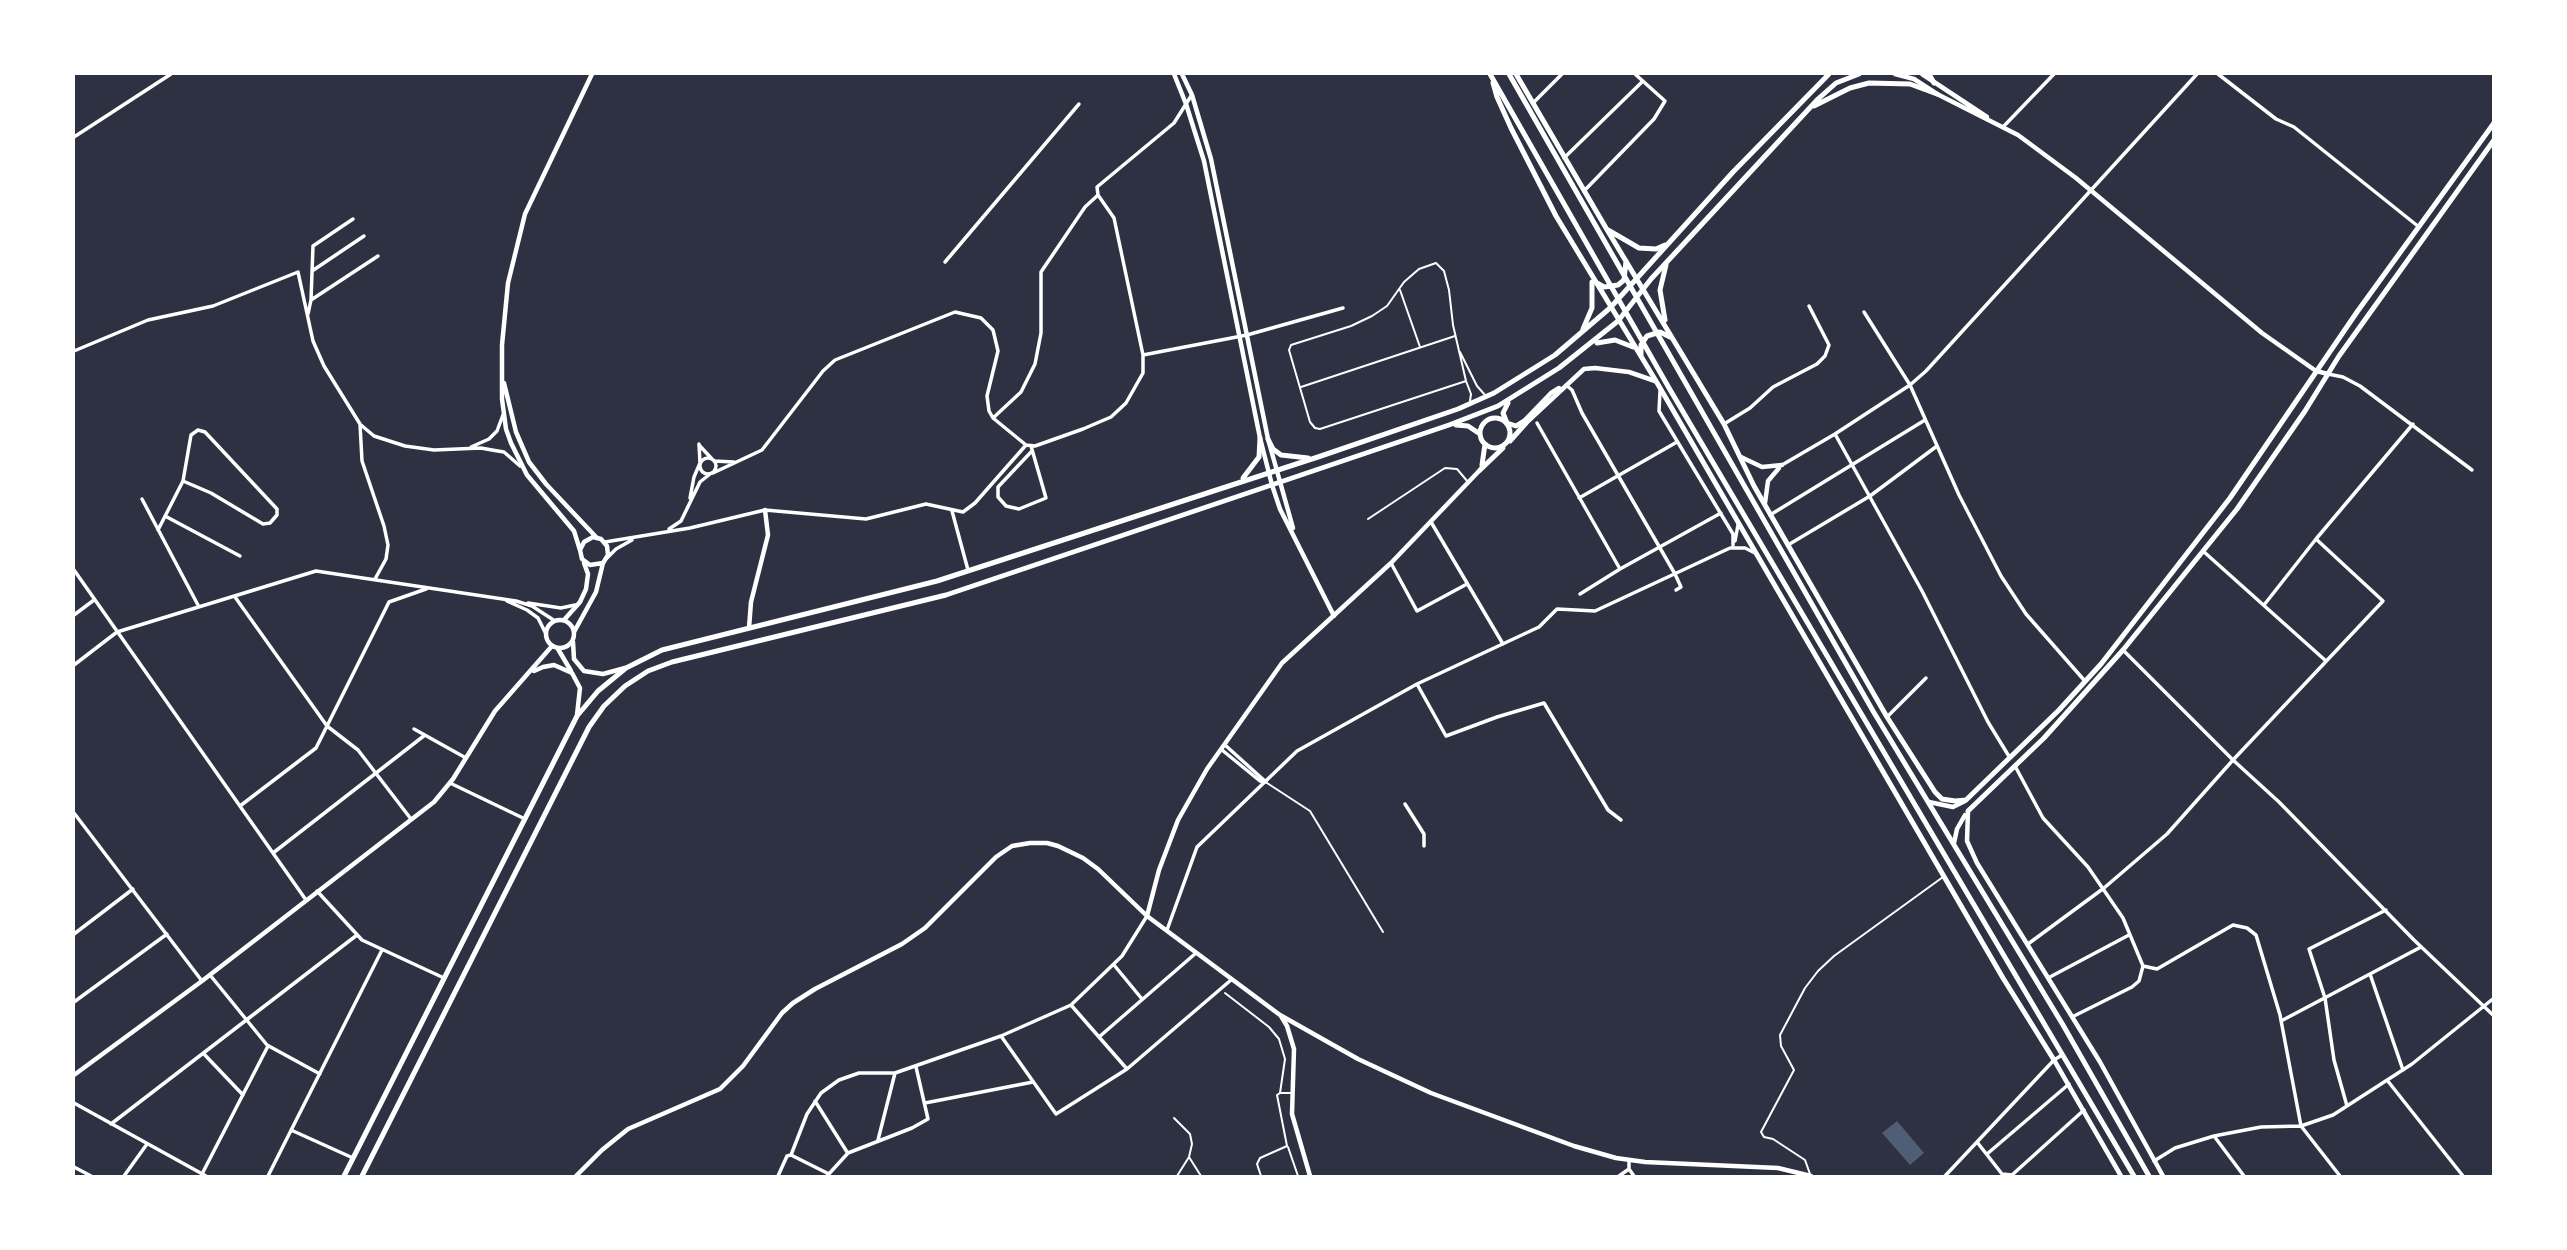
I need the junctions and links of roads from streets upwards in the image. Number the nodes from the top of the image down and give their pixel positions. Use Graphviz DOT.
graph roads {
  1 [pos="171,74"];
  2 [pos="592,74"];
  3 [pos="1174,74"];
  4 [pos="1182,74"];
  5 [pos="1491,74"];
  6 [pos="1509,74"];
  7 [pos="1517,74"];
  8 [pos="1562,74"];
  9 [pos="1635,74"];
  10 [pos="1827,74"];
  11 [pos="1859,74"];
  12 [pos="1895,74"];
  13 [pos="1922,74"];
  14 [pos="1928,74"];
  15 [pos="2054,74"];
  16 [pos="2197,74"];
  17 [pos="2217,74"];
  18 [pos="1643,81"];
  19 [pos="1934,83"];
  20 [pos="1937,94"];
  21 [pos="1192,95"];
  22 [pos="1533,103"];
  23 [pos="1079,104"];
  24 [pos="1186,104"];
  25 [pos="1808,109"];
  26 [pos="2494,123"];
  27 [pos="2003,127"];
  28 [pos="74,137"];
  29 [pos="2494,141"];
  30 [pos="1564,158"];
  31 [pos="2091,190"];
  32 [pos="1584,191"];
  33 [pos="1098,195"];
  34 [pos="353,219"];
  35 [pos="2419,227"];
  36 [pos="1605,228"];
  37 [pos="364,236"];
  38 [pos="1671,241"];
  39 [pos="378,256"];
  40 [pos="1626,260"];
  41 [pos="1668,261"];
  42 [pos="945,262"];
  43 [pos="312,271"];
  44 [pos="1591,275"];
  45 [pos="1637,279"];
  46 [pos="1643,289"];
  47 [pos="311,300"];
  48 [pos="1809,306"];
  49 [pos="1343,308"];
  50 [pos="1610,308"];
  51 [pos="1864,312"];
  52 [pos="307,316"];
  53 [pos="1618,321"];
  54 [pos="1666,327"];
  55 [pos="1581,334"];
  56 [pos="1247,335"];
  57 [pos="1239,337"];
  58 [pos="1673,339"];
  59 [pos="1591,345"];
  60 [pos="1633,347"];
  61 [pos="74,351"];
  62 [pos="1143,355"];
  63 [pos="1641,357"];
  64 [pos="2316,371"];
  65 [pos="2328,374"];
  66 [pos="503,379"];
  67 [pos="1656,381"];
  68 [pos="1566,385"];
  69 [pos="1910,385"];
  70 [pos="1661,389"];
  71 [pos="1509,400"];
  72 [pos="503,415"];
  73 [pos="993,418"];
  74 [pos="1925,419"];
  75 [pos="1525,422"];
  76 [pos="1537,423"];
  77 [pos="360,424"];
  78 [pos="1507,424"];
  79 [pos="1724,424"];
  80 [pos="2413,424"];
  81 [pos="1449,425"];
  82 [pos="1480,434"];
  83 [pos="1835,434"];
  84 [pos="1260,438"];
  85 [pos="1268,439"];
  86 [pos="1677,442"];
  87 [pos="1485,444"];
  88 [pos="1026,445"];
  89 [pos="1506,445"];
  90 [pos="1031,446"];
  91 [pos="1937,446"];
  92 [pos="466,449"];
  93 [pos="1031,452"];
  94 [pos="1736,453"];
  95 [pos="1321,456"];
  96 [pos="713,460"];
  97 [pos="736,462"];
  98 [pos="700,463"];
  99 [pos="1852,464"];
  100 [pos="1782,465"];
  101 [pos="522,467"];
  102 [pos="1480,470"];
  103 [pos="2472,470"];
  104 [pos="1272,471"];
  105 [pos="711,473"];
  106 [pos="1619,476"];
  107 [pos="183,481"];
  108 [pos="1275,484"];
  109 [pos="1227,485"];
  110 [pos="1870,496"];
  111 [pos="1579,498"];
  112 [pos="142,499"];
  113 [pos="690,500"];
  114 [pos="1766,505"];
  115 [pos="765,510"];
  116 [pos="952,511"];
  117 [pos="1721,513"];
  118 [pos="1770,515"];
  119 [pos="165,516"];
  120 [pos="1431,522"];
  121 [pos="1738,523"];
  122 [pos="158,530"];
  123 [pos="661,533"];
  124 [pos="597,538"];
  125 [pos="635,538"];
  126 [pos="2316,539"];
  127 [pos="605,542"];
  128 [pos="1788,545"];
  129 [pos="1660,546"];
  130 [pos="1732,546"];
  131 [pos="580,550"];
  132 [pos="1781,550"];
  133 [pos="2203,551"];
  134 [pos="1756,554"];
  135 [pos="240,556"];
  136 [pos="582,559"];
  137 [pos="604,561"];
  138 [pos="1391,563"];
  139 [pos="1620,569"];
  140 [pos="969,571"];
  141 [pos="74,573"];
  142 [pos="1675,574"];
  143 [pos="375,579"];
  144 [pos="1467,584"];
  145 [pos="428,589"];
  146 [pos="1676,590"];
  147 [pos="1580,594"];
  148 [pos="235,597"];
  149 [pos="1792,598"];
  150 [pos="502,599"];
  151 [pos="94,600"];
  152 [pos="516,601"];
  153 [pos="580,602"];
  154 [pos="2264,605"];
  155 [pos="199,607"];
  156 [pos="74,615"];
  157 [pos="1334,615"];
  158 [pos="1830,618"];
  159 [pos="564,620"];
  160 [pos="555,621"];
  161 [pos="1799,627"];
  162 [pos="1825,627"];
  163 [pos="748,628"];
  164 [pos="117,632"];
  165 [pos="574,632"];
  166 [pos="546,634"];
  167 [pos="573,640"];
  168 [pos="1503,643"];
  169 [pos="554,647"];
  170 [pos="2123,650"];
  171 [pos="2326,661"];
  172 [pos="74,665"];
  173 [pos="625,667"];
  174 [pos="530,673"];
  175 [pos="572,673"];
  176 [pos="1926,678"];
  177 [pos="2084,680"];
  178 [pos="1417,684"];
  179 [pos="577,716"];
  180 [pos="1887,717"];
  181 [pos="327,726"];
  182 [pos="414,729"];
  183 [pos="425,735"];
  184 [pos="1223,748"];
  185 [pos="466,758"];
  186 [pos="2010,758"];
  187 [pos="2233,761"];
  188 [pos="2015,766"];
  189 [pos="376,775"];
  190 [pos="1266,782"];
  191 [pos="450,783"];
  192 [pos="1966,800"];
  193 [pos="1929,802"];
  194 [pos="1405,804"];
  195 [pos="240,806"];
  196 [pos="1968,811"];
  197 [pos="74,813"];
  198 [pos="525,819"];
  199 [pos="411,820"];
  200 [pos="1621,820"];
  201 [pos="1954,843"];
  202 [pos="1424,846"];
  203 [pos="273,853"];
  204 [pos="2104,888"];
  205 [pos="133,889"];
  206 [pos="317,891"];
  207 [pos="306,900"];
  208 [pos="2386,910"];
  209 [pos="1147,916"];
  210 [pos="1167,930"];
  211 [pos="74,934"];
  212 [pos="167,934"];
  213 [pos="2129,935"];
  214 [pos="357,936"];
  215 [pos="2028,944"];
  216 [pos="2421,947"];
  217 [pos="382,950"];
  218 [pos="1196,953"];
  219 [pos="1114,965"];
  220 [pos="2143,966"];
  221 [pos="2370,974"];
  222 [pos="210,975"];
  223 [pos="444,978"];
  224 [pos="2048,978"];
  225 [pos="1231,980"];
  226 [pos="202,981"];
  227 [pos="2325,998"];
  228 [pos="2494,998"];
  229 [pos="1142,999"];
  230 [pos="74,1002"];
  231 [pos="1071,1005"];
  232 [pos="2484,1006"];
  233 [pos="1280,1015"];
  234 [pos="2494,1016"];
  235 [pos="2072,1017"];
  236 [pos="248,1019"];
  237 [pos="2281,1021"];
  238 [pos="1001,1036"];
  239 [pos="1099,1037"];
  240 [pos="268,1045"];
  241 [pos="203,1053"];
  242 [pos="2062,1055"];
  243 [pos="2054,1060"];
  244 [pos="916,1067"];
  245 [pos="1127,1069"];
  246 [pos="2403,1070"];
  247 [pos="895,1073"];
  248 [pos="320,1074"];
  249 [pos="74,1075"];
  250 [pos="2387,1080"];
  251 [pos="1032,1082"];
  252 [pos="2069,1084"];
  253 [pos="243,1095"];
  254 [pos="815,1101"];
  255 [pos="74,1103"];
  256 [pos="924,1103"];
  257 [pos="2347,1106"];
  258 [pos="2084,1110"];
  259 [pos="111,1124"];
  260 [pos="2301,1126"];
  261 [pos="291,1130"];
  262 [pos="2214,1136"];
  263 [pos="878,1140"];
  264 [pos="1978,1143"];
  265 [pos="147,1144"];
  266 [pos="848,1153"];
  267 [pos="1987,1154"];
  268 [pos="791,1155"];
  269 [pos="353,1158"];
  270 [pos="1629,1161"];
  271 [pos="2154,1161"];
  272 [pos="74,1167"];
  273 [pos="1629,1169"];
  274 [pos="204,1175"];
  275 [pos="828,1175"];
  276 [pos="2133,1176"];
  277 [pos="91,1177"];
  278 [pos="124,1177"];
  279 [pos="268,1177"];
  280 [pos="344,1177"];
  281 [pos="362,1177"];
  282 [pos="576,1177"];
  283 [pos="778,1177"];
  284 [pos="1310,1177"];
  285 [pos="1619,1177"];
  286 [pos="1634,1177"];
  287 [pos="1811,1177"];
  288 [pos="1945,1177"];
  289 [pos="2121,1177"];
  290 [pos="2150,1177"];
  291 [pos="2163,1177"];
  292 [pos="2244,1177"];
  293 [pos="2340,1177"];
  294 [pos="2463,1177"];
  1 -- 28 [label="street"];
  2 -- 66 [label="street"];
  3 -- 24 [label="street"];
  4 -- 21 [label="street"];
  5 -- 44 [label="main road"];
  5 -- 149 [label="main road"];
  6 -- 132 [label="main road"];
  7 -- 22 [label="main road"];
  8 -- 22 [label="street"];
  9 -- 18 [label="street"];
  10 -- 38 [label="main road"];
  11 -- 25 [label="main road"];
  12 -- 20 [label="street"];
  13 -- 19 [label="street"];
  14 -- 19 [label="main road"];
  15 -- 27 [label="street"];
  16 -- 31 [label="street"];
  17 -- 35 [label="street"];
  18 -- 30 [label="street"];
  18 -- 32 [label="street"];
  19 -- 27 [label="street"];
  20 -- 25 [label="main road"];
  20 -- 27 [label="street"];
  21 -- 24 [label="street"];
  21 -- 56 [label="street"];
  22 -- 30 [label="main road"];
  23 -- 42 [label="street"];
  24 -- 33 [label="street"];
  24 -- 57 [label="street"];
  25 -- 41 [label="main road"];
  26 -- 35 [label="main road"];
  27 -- 31 [label="street"];
  29 -- 65 [label="main road"];
  30 -- 32 [label="main road"];
  31 -- 64 [label="street"];
  31 -- 69 [label="street"];
  32 -- 36 [label="main road"];
  33 -- 62 [label="street"];
  33 -- 73 [label="street"];
  34 -- 43 [label="street"];
  35 -- 64 [label="main road"];
  36 -- 38 [label="main road"];
  36 -- 40 [label="main road"];
  37 -- 43 [label="street"];
  38 -- 45 [label="main road"];
  39 -- 47 [label="street"];
  40 -- 44 [label="main road"];
  40 -- 45 [label="main road"];
  41 -- 46 [label="main road"];
  41 -- 54 [label="main road"];
  43 -- 47 [label="street"];
  44 -- 50 [label="main road"];
  44 -- 55 [label="main road"];
  45 -- 46 [label="main road"];
  45 -- 50 [label="main road"];
  46 -- 53 [label="main road"];
  46 -- 54 [label="main road"];
  47 -- 52 [label="street"];
  48 -- 79 [label="street"];
  49 -- 56 [label="street"];
  50 -- 53 [label="main road"];
  50 -- 55 [label="main road"];
  51 -- 69 [label="street"];
  52 -- 61 [label="street"];
  52 -- 77 [label="street"];
  53 -- 59 [label="main road"];
  53 -- 60 [label="main road"];
  54 -- 58 [label="main road"];
  55 -- 95 [label="main road"];
  56 -- 57 [label="street"];
  56 -- 85 [label="street"];
  57 -- 62 [label="street"];
  57 -- 84 [label="street"];
  58 -- 63 [label="main road"];
  58 -- 79 [label="main road"];
  59 -- 60 [label="main road"];
  59 -- 71 [label="main road"];
  60 -- 63 [label="main road"];
  62 -- 90 [label="street"];
  63 -- 67 [label="main road"];
  64 -- 65 [label="street"];
  64 -- 177 [label="main road"];
  65 -- 80 [label="street"];
  65 -- 133 [label="main road"];
  66 -- 72 [label="street"];
  66 -- 124 [label="street"];
  67 -- 68 [label="street"];
  67 -- 70 [label="main road"];
  68 -- 75 [label="street"];
  68 -- 106 [label="street"];
  69 -- 74 [label="street"];
  69 -- 83 [label="street"];
  70 -- 86 [label="street"];
  70 -- 121 [label="main road"];
  71 -- 78 [label="main road"];
  71 -- 81 [label="main road"];
  72 -- 92 [label="street"];
  72 -- 101 [label="street"];
  73 -- 88 [label="street"];
  73 -- 97 [label="street"];
  74 -- 91 [label="street"];
  74 -- 99 [label="street"];
  75 -- 78 [label="main road"];
  75 -- 89 [label="main road"];
  76 -- 111 [label="street"];
  77 -- 92 [label="street"];
  77 -- 143 [label="street"];
  78 -- 82 [label="main road"];
  78 -- 89 [label="main road"];
  79 -- 94 [label="main road"];
  80 -- 103 [label="street"];
  80 -- 126 [label="street"];
  81 -- 82 [label="main road"];
  81 -- 108 [label="main road"];
  82 -- 87 [label="main road"];
  83 -- 99 [label="street"];
  83 -- 100 [label="street"];
  84 -- 104 [label="street"];
  84 -- 109 [label="main road"];
  85 -- 95 [label="main road"];
  85 -- 104 [label="street"];
  86 -- 106 [label="street"];
  86 -- 117 [label="street"];
  87 -- 89 [label="main road"];
  87 -- 102 [label="main road"];
  88 -- 90 [label="street"];
  88 -- 116 [label="street"];
  89 -- 102 [label="main road"];
  90 -- 93 [label="street"];
  91 -- 110 [label="street"];
  91 -- 177 [label="street"];
  92 -- 101 [label="street"];
  93 -- 93 [label="street"];
  94 -- 100 [label="street"];
  94 -- 114 [label="main road"];
  95 -- 104 [label="main road"];
  96 -- 97 [label="street"];
  96 -- 98 [label="street"];
  96 -- 98 [label="street"];
  96 -- 105 [label="street"];
  97 -- 105 [label="street"];
  98 -- 105 [label="street"];
  98 -- 113 [label="street"];
  99 -- 110 [label="street"];
  99 -- 118 [label="street"];
  100 -- 114 [label="street"];
  101 -- 131 [label="street"];
  102 -- 120 [label="street"];
  104 -- 108 [label="street"];
  104 -- 109 [label="main road"];
  105 -- 113 [label="street"];
  106 -- 111 [label="street"];
  106 -- 129 [label="street"];
  107 -- 107 [label="street"];
  107 -- 119 [label="street"];
  108 -- 157 [label="street"];
  108 -- 281 [label="main road"];
  109 -- 140 [label="main road"];
  110 -- 128 [label="street"];
  110 -- 186 [label="street"];
  111 -- 139 [label="street"];
  112 -- 122 [label="street"];
  113 -- 123 [label="street"];
  114 -- 118 [label="main road"];
  115 -- 116 [label="street"];
  115 -- 123 [label="street"];
  115 -- 163 [label="street"];
  116 -- 140 [label="street"];
  117 -- 129 [label="street"];
  117 -- 130 [label="street"];
  118 -- 128 [label="main road"];
  118 -- 132 [label="main road"];
  119 -- 122 [label="street"];
  119 -- 135 [label="street"];
  120 -- 138 [label="street"];
  120 -- 144 [label="street"];
  121 -- 130 [label="street"];
  121 -- 134 [label="main road"];
  122 -- 155 [label="street"];
  123 -- 125 [label="street"];
  124 -- 127 [label="street"];
  124 -- 131 [label="street"];
  125 -- 127 [label="street"];
  125 -- 137 [label="street"];
  126 -- 154 [label="street"];
  126 -- 171 [label="street"];
  127 -- 137 [label="street"];
  128 -- 132 [label="street"];
  128 -- 158 [label="main road"];
  129 -- 139 [label="street"];
  129 -- 142 [label="street"];
  130 -- 134 [label="street"];
  130 -- 142 [label="street"];
  131 -- 136 [label="street"];
  132 -- 162 [label="main road"];
  133 -- 154 [label="street"];
  133 -- 170 [label="main road"];
  134 -- 161 [label="main road"];
  136 -- 137 [label="street"];
  136 -- 153 [label="street"];
  137 -- 165 [label="street"];
  138 -- 144 [label="street"];
  138 -- 157 [label="street"];
  139 -- 147 [label="street"];
  140 -- 163 [label="main road"];
  141 -- 151 [label="street"];
  142 -- 146 [label="street"];
  142 -- 168 [label="street"];
  143 -- 145 [label="street"];
  143 -- 148 [label="street"];
  144 -- 168 [label="street"];
  145 -- 150 [label="street"];
  145 -- 181 [label="street"];
  148 -- 155 [label="street"];
  148 -- 181 [label="street"];
  149 -- 161 [label="main road"];
  149 -- 242 [label="main road"];
  150 -- 152 [label="street"];
  150 -- 166 [label="street"];
  151 -- 156 [label="street"];
  151 -- 164 [label="street"];
  152 -- 153 [label="street"];
  152 -- 160 [label="street"];
  153 -- 159 [label="street"];
  154 -- 171 [label="street"];
  155 -- 164 [label="street"];
  157 -- 184 [label="street"];
  158 -- 162 [label="street"];
  158 -- 180 [label="main road"];
  159 -- 160 [label="street"];
  159 -- 165 [label="street"];
  160 -- 166 [label="street"];
  161 -- 243 [label="main road"];
  162 -- 193 [label="main road"];
  163 -- 173 [label="main road"];
  164 -- 172 [label="street"];
  164 -- 195 [label="street"];
  165 -- 167 [label="street"];
  166 -- 169 [label="street"];
  167 -- 169 [label="street"];
  167 -- 173 [label="street"];
  168 -- 178 [label="street"];
  169 -- 174 [label="street"];
  169 -- 175 [label="street"];
  170 -- 187 [label="street"];
  170 -- 188 [label="main road"];
  171 -- 187 [label="street"];
  173 -- 179 [label="main road"];
  174 -- 175 [label="street"];
  174 -- 185 [label="street"];
  175 -- 179 [label="street"];
  176 -- 180 [label="street"];
  177 -- 186 [label="main road"];
  178 -- 190 [label="street"];
  178 -- 200 [label="street"];
  179 -- 198 [label="main road"];
  180 -- 192 [label="main road"];
  181 -- 189 [label="street"];
  181 -- 195 [label="street"];
  182 -- 183 [label="street"];
  183 -- 185 [label="street"];
  183 -- 189 [label="street"];
  184 -- 190 [label="street"];
  184 -- 209 [label="street"];
  185 -- 191 [label="street"];
  186 -- 192 [label="main road"];
  187 -- 204 [label="street"];
  187 -- 208 [label="street"];
  188 -- 196 [label="main road"];
  188 -- 204 [label="street"];
  189 -- 199 [label="street"];
  189 -- 203 [label="street"];
  190 -- 210 [label="street"];
  191 -- 198 [label="street"];
  191 -- 199 [label="street"];
  192 -- 193 [label="street"];
  193 -- 201 [label="main road"];
  194 -- 202 [label="street"];
  195 -- 203 [label="street"];
  196 -- 201 [label="street"];
  196 -- 215 [label="street"];
  197 -- 205 [label="street"];
  198 -- 223 [label="main road"];
  199 -- 206 [label="street"];
  201 -- 290 [label="main road"];
  203 -- 207 [label="street"];
  204 -- 213 [label="street"];
  204 -- 215 [label="street"];
  205 -- 211 [label="street"];
  205 -- 212 [label="street"];
  206 -- 207 [label="street"];
  206 -- 214 [label="street"];
  207 -- 222 [label="street"];
  208 -- 216 [label="street"];
  208 -- 227 [label="street"];
  209 -- 210 [label="street"];
  209 -- 219 [label="street"];
  209 -- 282 [label="street"];
  210 -- 218 [label="street"];
  212 -- 226 [label="street"];
  212 -- 230 [label="street"];
  213 -- 220 [label="street"];
  213 -- 224 [label="street"];
  214 -- 217 [label="street"];
  214 -- 236 [label="street"];
  215 -- 224 [label="street"];
  216 -- 221 [label="street"];
  216 -- 232 [label="street"];
  217 -- 223 [label="street"];
  217 -- 248 [label="street"];
  218 -- 225 [label="street"];
  218 -- 229 [label="street"];
  219 -- 229 [label="street"];
  219 -- 231 [label="street"];
  220 -- 235 [label="street"];
  220 -- 237 [label="street"];
  221 -- 227 [label="street"];
  221 -- 246 [label="street"];
  222 -- 226 [label="street"];
  222 -- 236 [label="street"];
  223 -- 269 [label="main road"];
  224 -- 235 [label="street"];
  225 -- 233 [label="street"];
  225 -- 245 [label="street"];
  226 -- 249 [label="street"];
  227 -- 237 [label="street"];
  227 -- 257 [label="street"];
  228 -- 232 [label="street"];
  229 -- 239 [label="street"];
  231 -- 238 [label="street"];
  231 -- 239 [label="street"];
  232 -- 234 [label="street"];
  232 -- 246 [label="street"];
  233 -- 270 [label="street"];
  233 -- 284 [label="street"];
  235 -- 271 [label="street"];
  236 -- 240 [label="street"];
  236 -- 241 [label="street"];
  237 -- 260 [label="street"];
  238 -- 244 [label="street"];
  238 -- 251 [label="street"];
  239 -- 245 [label="street"];
  240 -- 248 [label="street"];
  240 -- 253 [label="street"];
  241 -- 253 [label="street"];
  241 -- 259 [label="street"];
  242 -- 243 [label="street"];
  242 -- 276 [label="main road"];
  243 -- 252 [label="street"];
  243 -- 264 [label="street"];
  244 -- 247 [label="street"];
  244 -- 256 [label="street"];
  245 -- 251 [label="street"];
  246 -- 250 [label="street"];
  247 -- 254 [label="street"];
  247 -- 263 [label="street"];
  248 -- 261 [label="street"];
  250 -- 257 [label="street"];
  250 -- 294 [label="street"];
  251 -- 256 [label="street"];
  252 -- 258 [label="street"];
  252 -- 267 [label="street"];
  253 -- 274 [label="street"];
  254 -- 266 [label="street"];
  254 -- 268 [label="street"];
  255 -- 259 [label="street"];
  256 -- 263 [label="street"];
  257 -- 260 [label="street"];
  258 -- 267 [label="street"];
  258 -- 289 [label="street"];
  259 -- 265 [label="street"];
  260 -- 262 [label="street"];
  260 -- 293 [label="street"];
  261 -- 269 [label="street"];
  261 -- 279 [label="street"];
  262 -- 271 [label="street"];
  262 -- 292 [label="street"];
  263 -- 266 [label="street"];
  264 -- 267 [label="street"];
  264 -- 288 [label="street"];
  265 -- 274 [label="street"];
  265 -- 278 [label="street"];
  266 -- 275 [label="street"];
  268 -- 275 [label="street"];
  268 -- 283 [label="street"];
  269 -- 280 [label="main road"];
  270 -- 273 [label="street"];
  270 -- 287 [label="street"];
  271 -- 291 [label="street"];
  272 -- 277 [label="street"];
  273 -- 285 [label="street"];
  273 -- 286 [label="street"];
}
